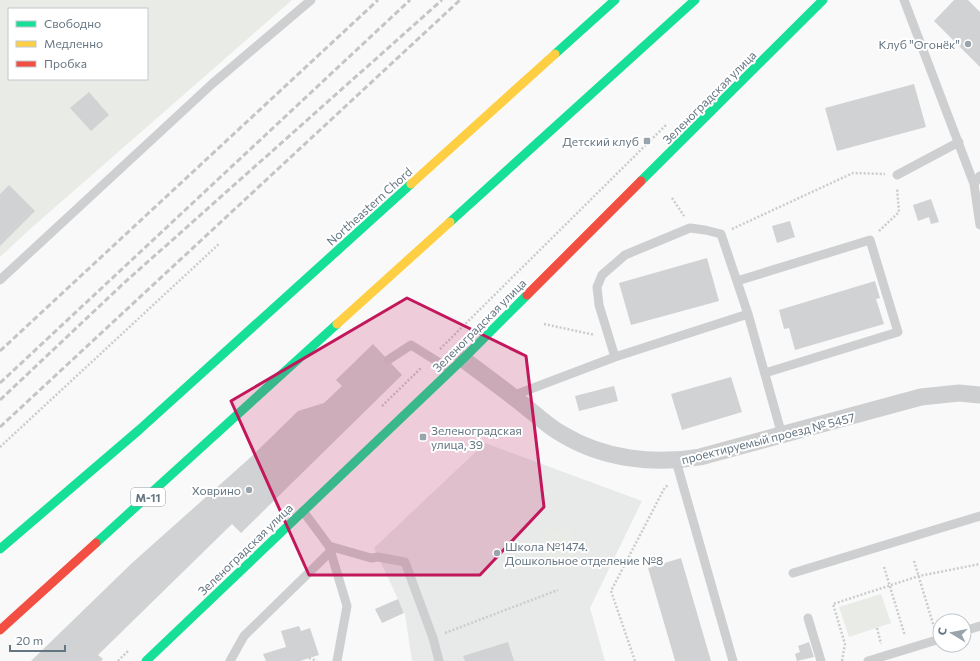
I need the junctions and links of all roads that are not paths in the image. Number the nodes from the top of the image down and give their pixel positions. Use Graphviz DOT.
graph roads {
  1 [pos="311,0"];
  2 [pos="615,0"];
  3 [pos="695,0"];
  4 [pos="823,0"];
  5 [pos="904,0"];
  6 [pos="959,142"];
  7 [pos="897,175"];
  8 [pos="980,176"];
  9 [pos="974,184"];
  10 [pos="980,225"];
  11 [pos="0,280"];
  12 [pos="737,281"];
  13 [pos="748,314"];
  14 [pos="614,357"];
  15 [pos="388,360"];
  16 [pos="457,364"];
  17 [pos="765,373"];
  18 [pos="980,394"];
  19 [pos="512,396"];
  20 [pos="782,435"];
  21 [pos="676,461"];
  22 [pos="303,510"];
  23 [pos="980,516"];
  24 [pos="330,548"];
  25 [pos="0,550"];
  26 [pos="793,573"];
  27 [pos="808,618"];
  28 [pos="0,630"];
  29 [pos="932,641"];
  30 [pos="146,661"];
  31 [pos="230,661"];
  32 [pos="337,661"];
  33 [pos="439,661"];
  34 [pos="732,661"];
  35 [pos="821,661"];
  36 [pos="868,661"];
  1 -- 11 [label="lane"];
  2 -- 25 [label="main road, Northeastern Chord"];
  3 -- 28 [label="main road, М-11"];
  4 -- 16 [label="main road, Зеленоградская улица"];
  5 -- 6 [label="lane"];
  6 -- 7 [label="lane"];
  6 -- 9 [label="lane"];
  8 -- 9 [label="lane"];
  9 -- 10 [label="lane"];
  12 -- 13 [label="lane"];
  12 -- 14 [label="lane"];
  12 -- 17 [label="lane"];
  13 -- 14 [label="lane"];
  13 -- 17 [label="lane"];
  14 -- 19 [label="lane"];
  15 -- 16 [label="lane"];
  16 -- 19 [label="street, проектируемый проезд № 5457"];
  16 -- 22 [label="main road, Зеленоградская улица"];
  17 -- 20 [label="lane"];
  18 -- 20 [label="street, проектируемый проезд № 5457"];
  19 -- 21 [label="street, проектируемый проезд № 5457"];
  20 -- 21 [label="street, проектируемый проезд № 5457"];
  21 -- 34 [label="lane"];
  22 -- 24 [label="lane"];
  22 -- 30 [label="main road, Зеленоградская улица"];
  23 -- 26 [label="lane"];
  24 -- 31 [label="lane"];
  24 -- 32 [label="lane"];
  24 -- 33 [label="lane"];
  27 -- 35 [label="lane"];
  29 -- 36 [label="lane"];
}
